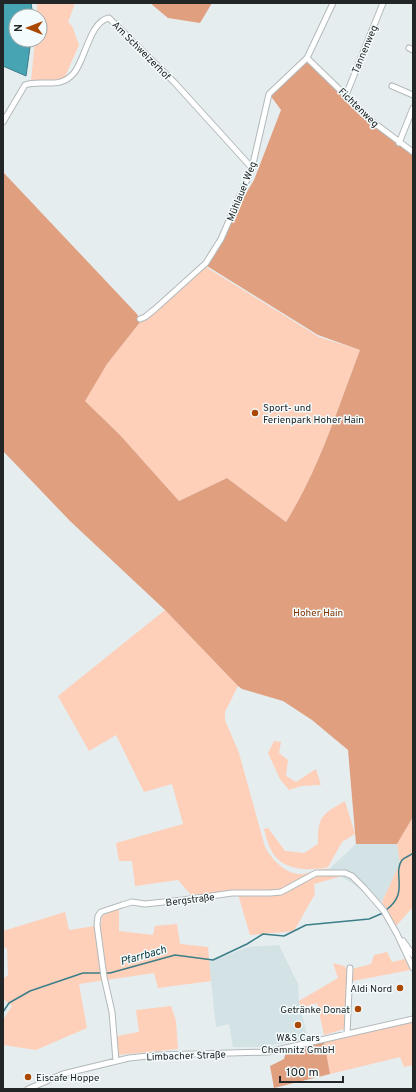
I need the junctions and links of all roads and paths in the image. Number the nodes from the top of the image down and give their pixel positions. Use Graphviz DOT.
graph roads {
  1 [pos="333,3"];
  2 [pos="383,3"];
  3 [pos="307,58"];
  4 [pos="392,86"];
  5 [pos="346,95"];
  6 [pos="413,95"];
  7 [pos="413,108"];
  8 [pos="3,122"];
  9 [pos="399,142"];
  10 [pos="413,152"];
  11 [pos="252,168"];
  12 [pos="140,319"];
  13 [pos="397,934"];
  14 [pos="413,955"];
  15 [pos="350,968"];
  16 [pos="413,968"];
  17 [pos="413,1019"];
  18 [pos="347,1034"];
  19 [pos="116,1061"];
  20 [pos="28,1089"];
  1 -- 3 [label="street, Mühlauer Weg"];
  2 -- 5 [label="street, Tannenweg"];
  3 -- 5 [label="street, Fichtenweg"];
  3 -- 11 [label="street, Mühlauer Weg"];
  4 -- 6 [label="street"];
  5 -- 9 [label="street, Fichtenweg"];
  7 -- 9 [label="street"];
  8 -- 11 [label="street, Am Schweizerhof"];
  9 -- 10 [label="street, Fichtenweg"];
  11 -- 12 [label="street, Mühlauer Weg"];
  13 -- 14 [label="street, Bergstraße"];
  13 -- 16 [label="street, Bergstraße"];
  13 -- 19 [label="street, Bergstraße"];
  15 -- 18 [label="street"];
  17 -- 18 [label="street, Limbacher Straße"];
  18 -- 19 [label="street, Limbacher Straße"];
  19 -- 20 [label="street, Limbacher Straße"];
}
